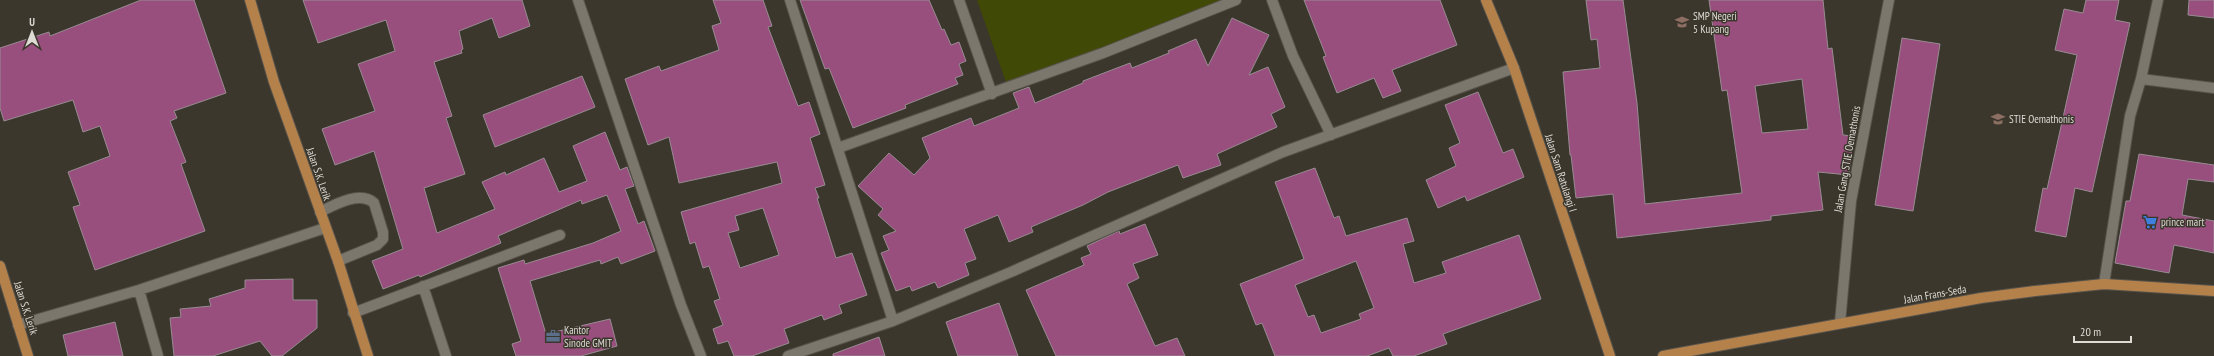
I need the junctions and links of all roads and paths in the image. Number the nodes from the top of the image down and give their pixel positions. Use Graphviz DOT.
graph roads {
  1 [pos="250,0"];
  2 [pos="578,0"];
  3 [pos="790,0"];
  4 [pos="959,0"];
  5 [pos="1236,0"];
  6 [pos="1272,0"];
  7 [pos="1486,0"];
  8 [pos="1889,0"];
  9 [pos="2158,0"];
  10 [pos="1514,68"];
  11 [pos="2141,79"];
  12 [pos="2214,88"];
  13 [pos="992,94"];
  14 [pos="1331,135"];
  15 [pos="838,148"];
  16 [pos="320,212"];
  17 [pos="325,228"];
  18 [pos="560,235"];
  19 [pos="338,261"];
  20 [pos="0,266"];
  21 [pos="2104,284"];
  22 [pos="423,286"];
  23 [pos="139,290"];
  24 [pos="2214,291"];
  25 [pos="353,313"];
  26 [pos="893,321"];
  27 [pos="1840,323"];
  28 [pos="18,325"];
  29 [pos="28,356"];
  30 [pos="158,356"];
  31 [pos="368,356"];
  32 [pos="446,356"];
  33 [pos="701,356"];
  34 [pos="788,356"];
  35 [pos="1610,356"];
  36 [pos="1663,356"];
  1 -- 16 [label="main road, Jalan S.K. Lerik"];
  2 -- 33 [label="street"];
  3 -- 15 [label="street"];
  4 -- 13 [label="street"];
  5 -- 13 [label="street"];
  6 -- 14 [label="street"];
  7 -- 10 [label="main road, Jalan Sam Ratulangi I"];
  8 -- 27 [label="street, Jalan Gang STIE Oemathonis"];
  9 -- 11 [label="street"];
  10 -- 14 [label="street"];
  10 -- 35 [label="main road, Jalan Sam Ratulangi I"];
  11 -- 12 [label="street"];
  11 -- 21 [label="street"];
  13 -- 15 [label="street"];
  14 -- 26 [label="street"];
  15 -- 26 [label="street"];
  16 -- 17 [label="main road, Jalan S.K. Lerik"];
  16 -- 19 [label="street"];
  17 -- 19 [label="main road, Jalan S.K. Lerik"];
  17 -- 23 [label="street"];
  18 -- 22 [label="street"];
  19 -- 25 [label="main road, Jalan S.K. Lerik"];
  20 -- 28 [label="main road, Jalan S.K. Lerik"];
  21 -- 24 [label="main road, Jalan Frans-Seda"];
  21 -- 27 [label="main road, Jalan Frans-Seda"];
  22 -- 25 [label="street"];
  22 -- 32 [label="street"];
  23 -- 28 [label="street"];
  23 -- 30 [label="street"];
  25 -- 31 [label="main road, Jalan S.K. Lerik"];
  26 -- 34 [label="street"];
  27 -- 36 [label="main road, Jalan Frans-Seda"];
  28 -- 29 [label="main road, Jalan S.K. Lerik"];
}
